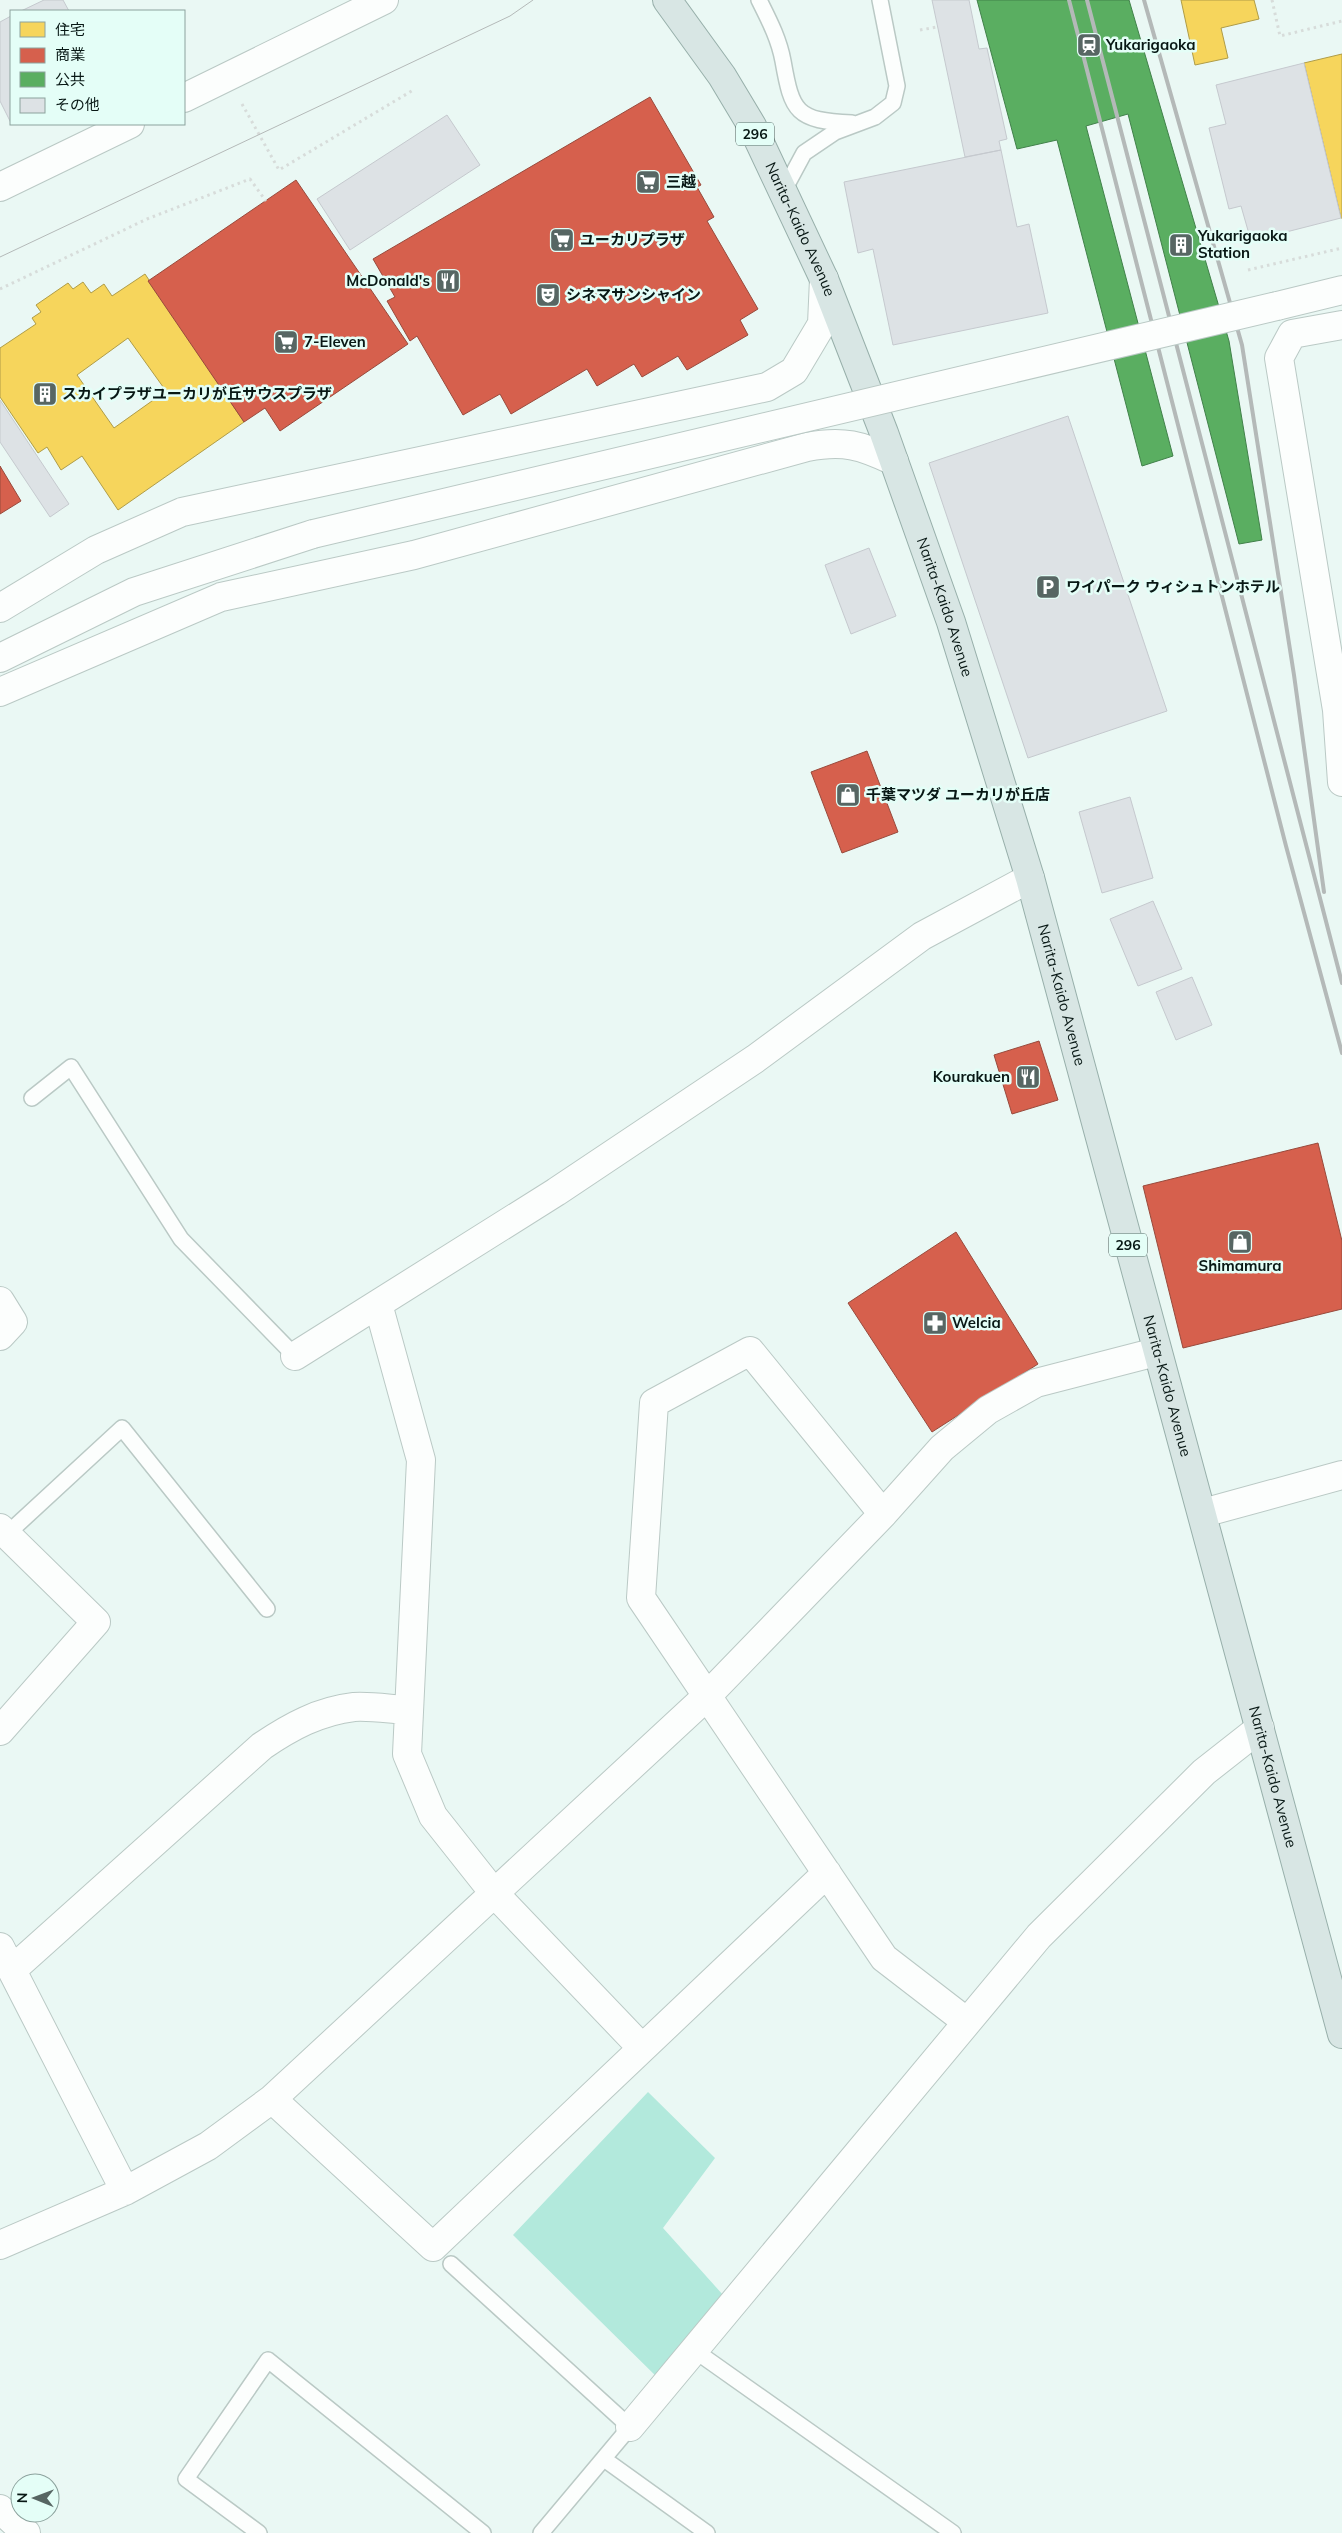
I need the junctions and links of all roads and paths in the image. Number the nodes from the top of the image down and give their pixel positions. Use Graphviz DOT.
graph roads {
  1 [pos="384,0"];
  2 [pos="667,0"];
  3 [pos="760,0"];
  4 [pos="880,0"];
  5 [pos="1272,0"];
  6 [pos="1342,21"];
  7 [pos="937,26"];
  8 [pos="920,30"];
  9 [pos="415,89"];
  10 [pos="185,98"];
  11 [pos="238,98"];
  12 [pos="856,124"];
  13 [pos="128,125"];
  14 [pos="0,187"];
  15 [pos="783,192"];
  16 [pos="266,201"];
  17 [pos="1342,248"];
  18 [pos="1248,270"];
  19 [pos="824,279"];
  20 [pos="0,289"];
  21 [pos="1342,290"];
  22 [pos="1342,325"];
  23 [pos="894,461"];
  24 [pos="0,608"];
  25 [pos="0,658"];
  26 [pos="0,692"];
  27 [pos="1342,782"];
  28 [pos="1030,878"];
  29 [pos="32,1098"];
  30 [pos="0,1301"];
  31 [pos="378,1304"];
  32 [pos="0,1336"];
  33 [pos="1156,1352"];
  34 [pos="295,1356"];
  35 [pos="1342,1475"];
  36 [pos="1203,1513"];
  37 [pos="883,1514"];
  38 [pos="3,1532"];
  39 [pos="267,1609"];
  40 [pos="706,1697"];
  41 [pos="408,1710"];
  42 [pos="1260,1728"];
  43 [pos="0,1731"];
  44 [pos="827,1874"];
  45 [pos="494,1893"];
  46 [pos="6,1958"];
  47 [pos="967,2022"];
  48 [pos="1342,2034"];
  49 [pos="642,2048"];
  50 [pos="272,2099"];
  51 [pos="125,2191"];
  52 [pos="0,2245"];
  53 [pos="451,2264"];
  54 [pos="694,2350"];
  55 [pos="630,2427"];
  56 [pos="604,2458"];
  57 [pos="0,2509"];
  58 [pos="26,2533"];
  59 [pos="259,2533"];
  60 [pos="483,2533"];
  61 [pos="541,2533"];
  62 [pos="707,2533"];
  63 [pos="953,2533"];
  1 -- 10 [label="street"];
  2 -- 15 [label="highway, Narita-Kaido Avenue / 296"];
  3 -- 12 [label="lane"];
  4 -- 12 [label="lane"];
  5 -- 6 [label="path"];
  7 -- 8 [label="path"];
  9 -- 11 [label="path"];
  12 -- 15 [label="lane"];
  13 -- 14 [label="street"];
  15 -- 19 [label="highway, Narita-Kaido Avenue / 296"];
  16 -- 20 [label="path"];
  17 -- 18 [label="path"];
  19 -- 23 [label="highway, Narita-Kaido Avenue / 296"];
  19 -- 24 [label="street"];
  21 -- 25 [label="street, bridge"];
  22 -- 27 [label="street"];
  23 -- 26 [label="street"];
  23 -- 28 [label="highway, Narita-Kaido Avenue / 296"];
  28 -- 31 [label="street"];
  28 -- 33 [label="highway, Narita-Kaido Avenue / 296"];
  29 -- 34 [label="lane"];
  30 -- 32 [label="street"];
  31 -- 34 [label="street"];
  31 -- 41 [label="street"];
  33 -- 36 [label="highway, Narita-Kaido Avenue / 296"];
  33 -- 37 [label="street"];
  35 -- 36 [label="street"];
  36 -- 42 [label="highway, Narita-Kaido Avenue / 296"];
  37 -- 40 [label="street"];
  37 -- 40 [label="street"];
  38 -- 39 [label="lane"];
  38 -- 43 [label="street"];
  40 -- 44 [label="street"];
  40 -- 45 [label="street"];
  41 -- 45 [label="street"];
  41 -- 46 [label="street"];
  42 -- 47 [label="street"];
  42 -- 48 [label="highway, Narita-Kaido Avenue / 296"];
  44 -- 47 [label="street"];
  44 -- 49 [label="street"];
  45 -- 49 [label="street"];
  45 -- 50 [label="street"];
  46 -- 51 [label="street"];
  47 -- 54 [label="street"];
  49 -- 50 [label="street"];
  50 -- 51 [label="street"];
  51 -- 52 [label="street"];
  53 -- 55 [label="lane"];
  54 -- 55 [label="street"];
  54 -- 63 [label="lane"];
  55 -- 56 [label="lane"];
  56 -- 61 [label="lane"];
  56 -- 62 [label="lane"];
  57 -- 58 [label="street"];
  59 -- 60 [label="lane"];
}
